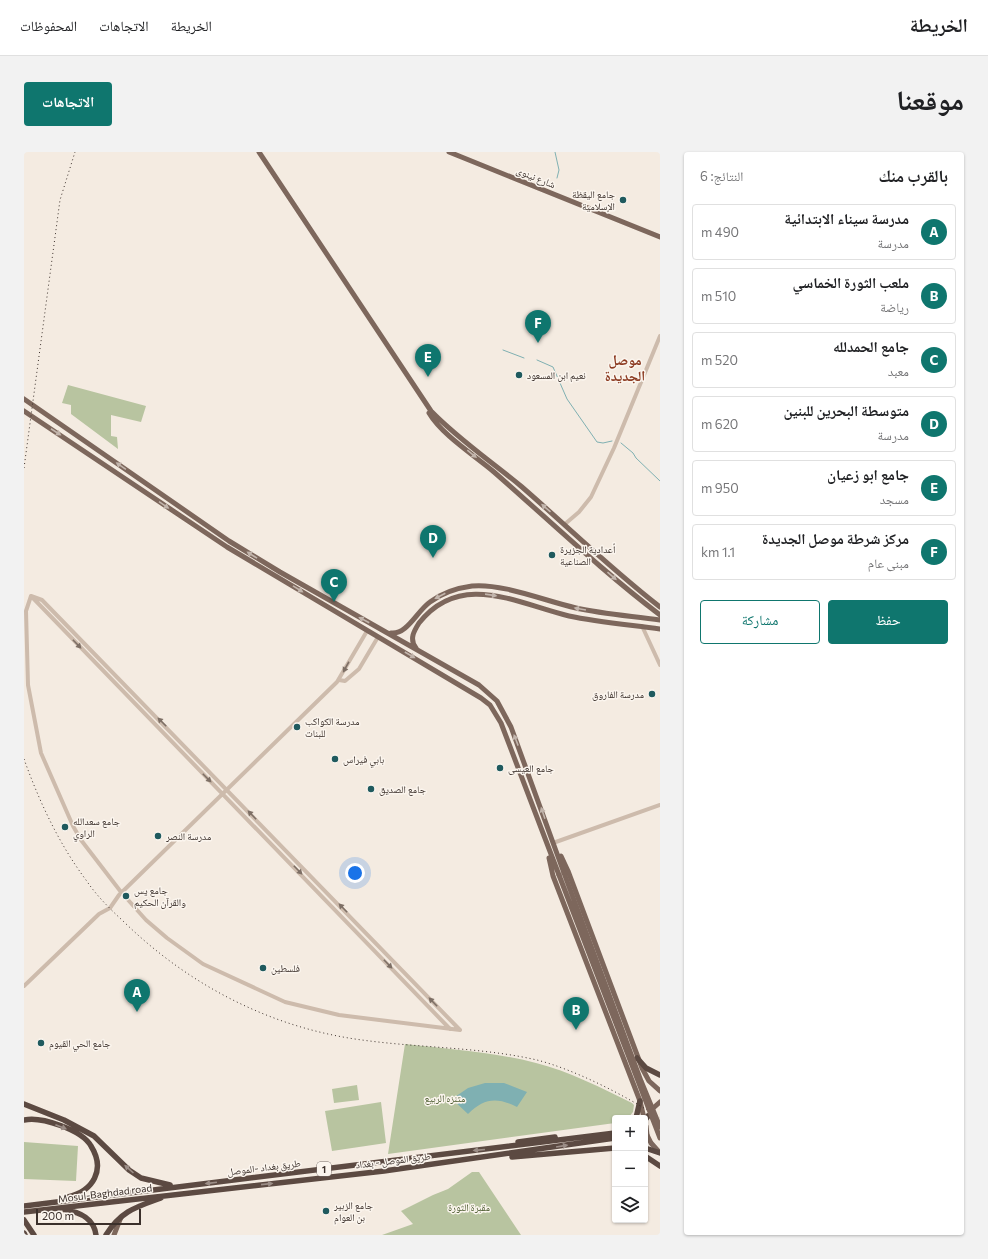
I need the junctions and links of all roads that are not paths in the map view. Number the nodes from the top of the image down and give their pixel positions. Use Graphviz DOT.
graph roads {
  1 [pos="259,152"];
  2 [pos="449,152"];
  3 [pos="660,237"];
  4 [pos="660,336"];
  5 [pos="24,396"];
  6 [pos="24,399"];
  7 [pos="427,406"];
  8 [pos="40,410"];
  9 [pos="25,412"];
  10 [pos="565,524"];
  11 [pos="465,587"];
  12 [pos="467,595"];
  13 [pos="31,596"];
  14 [pos="660,607"];
  15 [pos="660,615"];
  16 [pos="660,620"];
  17 [pos="67,626"];
  18 [pos="642,626"];
  19 [pos="660,629"];
  20 [pos="63,630"];
  21 [pos="367,631"];
  22 [pos="388,632"];
  23 [pos="378,636"];
  24 [pos="417,648"];
  25 [pos="432,656"];
  26 [pos="427,665"];
  27 [pos="660,665"];
  28 [pos="339,680"];
  29 [pos="195,756"];
  30 [pos="190,761"];
  31 [pos="530,777"];
  32 [pos="522,779"];
  33 [pos="227,789"];
  34 [pos="223,793"];
  35 [pos="660,805"];
  36 [pos="554,843"];
  37 [pos="555,849"];
  38 [pos="549,851"];
  39 [pos="561,874"];
  40 [pos="121,892"];
  41 [pos="24,986"];
  42 [pos="450,1029"];
  43 [pos="637,1058"];
  44 [pos="660,1075"];
  45 [pos="660,1091"];
  46 [pos="640,1100"];
  47 [pos="660,1102"];
  48 [pos="24,1104"];
  49 [pos="637,1115"];
  50 [pos="644,1115"];
  51 [pos="648,1119"];
  52 [pos="24,1120"];
  53 [pos="660,1121"];
  54 [pos="648,1122"];
  55 [pos="660,1127"];
  56 [pos="612,1130"];
  57 [pos="612,1133"];
  58 [pos="648,1133"];
  59 [pos="648,1137"];
  60 [pos="612,1138"];
  61 [pos="660,1138"];
  62 [pos="493,1148"];
  63 [pos="612,1148"];
  64 [pos="648,1149"];
  65 [pos="659,1152"];
  66 [pos="494,1157"];
  67 [pos="648,1158"];
  68 [pos="660,1166"];
  69 [pos="178,1186"];
  70 [pos="172,1194"];
  71 [pos="48,1203"];
  72 [pos="24,1206"];
  73 [pos="57,1209"];
  74 [pos="24,1212"];
  75 [pos="122,1215"];
  76 [pos="24,1220"];
  77 [pos="33,1234"];
  78 [pos="96,1235"];
  79 [pos="106,1235"];
  80 [pos="114,1235"];
  1 -- 7 [label="main road"];
  2 -- 3 [label="main road, شارع نينوى"];
  4 -- 10 [label="street"];
  5 -- 8 [label="main road"];
  6 -- 8 [label="main road"];
  10 -- 7 [label="main road, one-way"];
  7 -- 15 [label="main road, one-way"];
  22 -- 8 [label="main road, one-way"];
  9 -- 21 [label="main road, one-way"];
  10 -- 14 [label="main road"];
  11 -- 12 [label="main road"];
  16 -- 11 [label="main road, one-way"];
  11 -- 22 [label="main road, one-way"];
  12 -- 18 [label="main road, one-way"];
  12 -- 24 [label="main road"];
  13 -- 17 [label="street"];
  13 -- 20 [label="street"];
  13 -- 40 [label="street"];
  17 -- 20 [label="street"];
  29 -- 17 [label="street, one-way"];
  18 -- 19 [label="main road"];
  18 -- 27 [label="street"];
  20 -- 30 [label="street, one-way"];
  21 -- 23 [label="main road"];
  21 -- 28 [label="street, one-way"];
  22 -- 24 [label="main road"];
  23 -- 26 [label="main road, one-way"];
  23 -- 28 [label="street"];
  24 -- 25 [label="main road"];
  25 -- 26 [label="main road"];
  31 -- 25 [label="main road, one-way"];
  26 -- 32 [label="main road"];
  28 -- 33 [label="street"];
  29 -- 30 [label="street"];
  29 -- 33 [label="street"];
  30 -- 34 [label="street, one-way"];
  31 -- 32 [label="main road"];
  36 -- 31 [label="main road, one-way"];
  32 -- 38 [label="main road"];
  33 -- 34 [label="street"];
  42 -- 33 [label="street, one-way"];
  34 -- 40 [label="street"];
  34 -- 42 [label="street, one-way"];
  35 -- 36 [label="street"];
  36 -- 37 [label="main road"];
  37 -- 39 [label="main road"];
  37 -- 43 [label="main road"];
  38 -- 39 [label="main road"];
  38 -- 46 [label="main road"];
  39 -- 55 [label="main road, bridge"];
  39 -- 61 [label="main road, bridge"];
  40 -- 41 [label="street"];
  40 -- 42 [label="street"];
  43 -- 44 [label="highway"];
  43 -- 45 [label="main road"];
  46 -- 49 [label="highway"];
  46 -- 50 [label="main road"];
  47 -- 51 [label="main road"];
  69 -- 48 [label="highway, one-way"];
  52 -- 71 [label="highway, one-way"];
  53 -- 54 [label="highway"];
  55 -- 58 [label="highway"];
  56 -- 62 [label="highway"];
  57 -- 62 [label="highway, طريق بغداد -الموصل / 1"];
  59 -- 65 [label="main road"];
  66 -- 60 [label="highway, طريق الموصل - بغداد / 1, one-way"];
  62 -- 69 [label="highway, طريق بغداد -الموصل / 1, one-way"];
  63 -- 66 [label="highway"];
  64 -- 65 [label="highway"];
  70 -- 66 [label="highway, طريق الموصل - بغداد / 1, one-way"];
  67 -- 68 [label="highway"];
  69 -- 71 [label="highway, طريق بغداد -الموصل / 1"];
  70 -- 73 [label="highway, Mosul-Baghdad road"];
  70 -- 75 [label="highway"];
  71 -- 72 [label="highway, طريق بغداد -الموصل / 1"];
  73 -- 74 [label="highway, Mosul-Baghdad road"];
  73 -- 78 [label="highway"];
  75 -- 79 [label="highway"];
  75 -- 80 [label="main road"];
  76 -- 77 [label="highway"];
}
